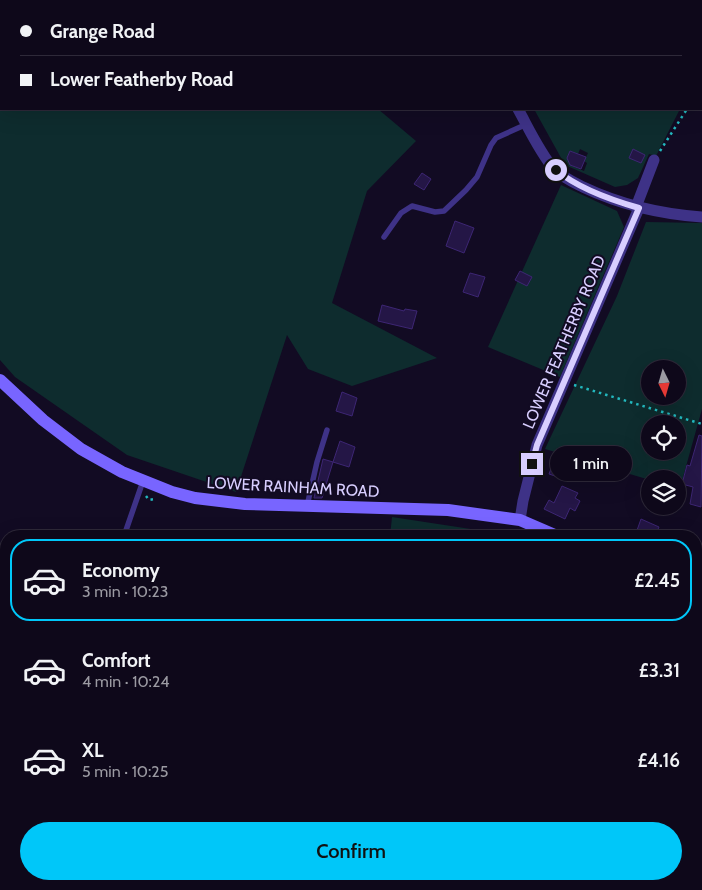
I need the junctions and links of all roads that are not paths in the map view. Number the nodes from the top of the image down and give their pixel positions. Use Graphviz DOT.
graph roads {
  1 [pos="519,110"];
  2 [pos="527,124"];
  3 [pos="654,160"];
  4 [pos="638,208"];
  5 [pos="702,217"];
  6 [pos="384,237"];
  7 [pos="0,380"];
  8 [pos="327,430"];
  9 [pos="143,481"];
  10 [pos="308,506"];
  11 [pos="520,520"];
  12 [pos="126,530"];
  13 [pos="543,530"];
  1 -- 2 [label="street"];
  2 -- 4 [label="street"];
  2 -- 6 [label="lane"];
  3 -- 4 [label="street, LOWER FEATHERBY ROAD"];
  4 -- 5 [label="street"];
  4 -- 11 [label="street, LOWER FEATHERBY ROAD"];
  7 -- 9 [label="main road, LOWER RAINHAM ROAD"];
  8 -- 10 [label="lane"];
  9 -- 10 [label="main road, LOWER RAINHAM ROAD"];
  9 -- 12 [label="lane"];
  10 -- 11 [label="main road, LOWER RAINHAM ROAD"];
  11 -- 13 [label="main road, LOWER RAINHAM ROAD"];
}
